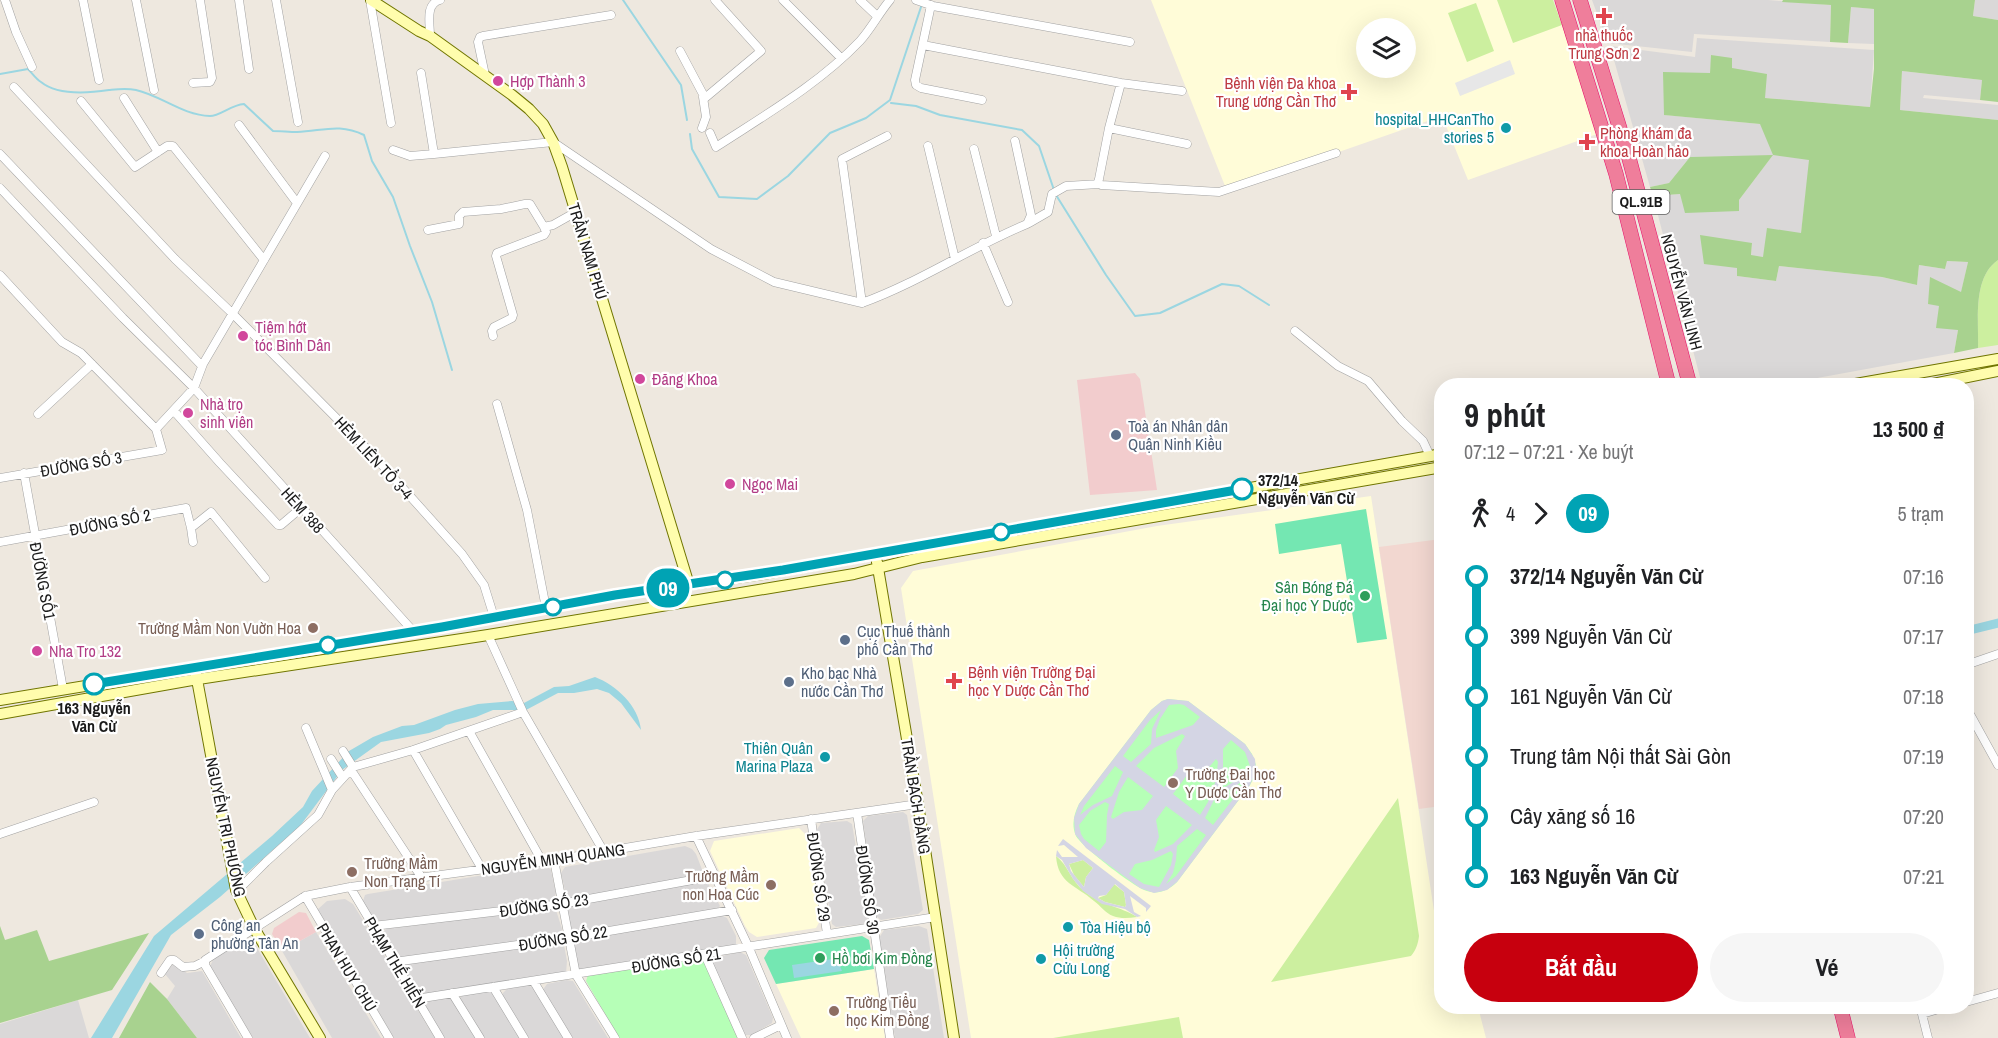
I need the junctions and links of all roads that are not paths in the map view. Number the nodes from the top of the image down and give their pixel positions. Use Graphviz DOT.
graph roads {
  1 [pos="5,0"];
  2 [pos="83,0"];
  3 [pos="136,0"];
  4 [pos="200,0"];
  5 [pos="239,0"];
  6 [pos="276,0"];
  7 [pos="370,0"];
  8 [pos="440,0"];
  9 [pos="716,0"];
  10 [pos="783,0"];
  11 [pos="860,0"];
  12 [pos="890,0"];
  13 [pos="1562,0"];
  14 [pos="1580,0"];
  15 [pos="919,1"];
  16 [pos="931,5"];
  17 [pos="611,15"];
  18 [pos="877,16"];
  19 [pos="1587,20"];
  20 [pos="1571,26"];
  21 [pos="430,36"];
  22 [pos="1130,42"];
  23 [pos="923,45"];
  24 [pos="680,51"];
  25 [pos="841,58"];
  26 [pos="33,66"];
  27 [pos="249,69"];
  28 [pos="421,73"];
  29 [pos="485,75"];
  30 [pos="99,80"];
  31 [pos="193,83"];
  32 [pos="1121,83"];
  33 [pos="14,87"];
  34 [pos="154,90"];
  35 [pos="1182,91"];
  36 [pos="702,97"];
  37 [pos="124,98"];
  38 [pos="982,100"];
  39 [pos="81,101"];
  40 [pos="298,122"];
  41 [pos="391,123"];
  42 [pos="239,125"];
  43 [pos="702,128"];
  44 [pos="1109,128"];
  45 [pos="710,133"];
  46 [pos="887,136"];
  47 [pos="1015,141"];
  48 [pos="553,142"];
  49 [pos="1187,144"];
  50 [pos="928,146"];
  51 [pos="974,149"];
  52 [pos="393,150"];
  53 [pos="158,152"];
  54 [pos="1336,153"];
  55 [pos="0,154"];
  56 [pos="434,154"];
  57 [pos="325,156"];
  58 [pos="1099,184"];
  59 [pos="0,188"];
  60 [pos="297,203"];
  61 [pos="576,212"];
  62 [pos="1027,224"];
  63 [pos="544,227"];
  64 [pos="428,230"];
  65 [pos="996,236"];
  66 [pos="983,243"];
  67 [pos="955,259"];
  68 [pos="264,260"];
  69 [pos="0,275"];
  70 [pos="1008,302"];
  71 [pos="862,303"];
  72 [pos="233,314"];
  73 [pos="1295,331"];
  74 [pos="493,336"];
  75 [pos="1998,359"];
  76 [pos="1974,363"];
  77 [pos="92,364"];
  78 [pos="202,366"];
  79 [pos="1998,371"];
  80 [pos="1977,375"];
  81 [pos="1667,378"];
  82 [pos="1688,378"];
  83 [pos="1889,378"];
  84 [pos="1962,378"];
  85 [pos="194,388"];
  86 [pos="497,404"];
  87 [pos="174,411"];
  88 [pos="38,414"];
  89 [pos="156,429"];
  90 [pos="1434,455"];
  91 [pos="1430,456"];
  92 [pos="1434,469"];
  93 [pos="24,474"];
  94 [pos="0,477"];
  95 [pos="301,508"];
  96 [pos="190,528"];
  97 [pos="35,536"];
  98 [pos="0,542"];
  99 [pos="193,542"];
  100 [pos="876,554"];
  101 [pos="878,567"];
  102 [pos="265,578"];
  103 [pos="689,585"];
  104 [pos="546,608"];
  105 [pos="494,617"];
  106 [pos="413,631"];
  107 [pos="488,635"];
  108 [pos="1998,654"];
  109 [pos="1974,662"];
  110 [pos="195,668"];
  111 [pos="197,680"];
  112 [pos="63,689"];
  113 [pos="0,700"];
  114 [pos="523,712"];
  115 [pos="0,714"];
  116 [pos="1974,722"];
  117 [pos="306,728"];
  118 [pos="470,731"];
  119 [pos="413,750"];
  120 [pos="344,753"];
  121 [pos="333,762"];
  122 [pos="1998,765"];
  123 [pos="352,767"];
  124 [pos="342,777"];
  125 [pos="331,789"];
  126 [pos="94,802"];
  127 [pos="918,804"];
  128 [pos="857,813"];
  129 [pos="812,819"];
  130 [pos="0,834"];
  131 [pos="696,836"];
  132 [pos="604,852"];
  133 [pos="554,860"];
  134 [pos="542,861"];
  135 [pos="482,869"];
  136 [pos="714,876"];
  137 [pos="422,878"];
  138 [pos="350,887"];
  139 [pos="237,890"];
  140 [pos="305,896"];
  141 [pos="561,904"];
  142 [pos="732,910"];
  143 [pos="936,917"];
  144 [pos="373,926"];
  145 [pos="873,927"];
  146 [pos="254,928"];
  147 [pos="827,934"];
  148 [pos="568,938"];
  149 [pos="749,948"];
  150 [pos="705,955"];
  151 [pos="205,961"];
  152 [pos="394,962"];
  153 [pos="161,973"];
  154 [pos="576,975"];
  155 [pos="534,982"];
  156 [pos="493,987"];
  157 [pos="452,993"];
  158 [pos="1998,993"];
  159 [pos="416,999"];
  160 [pos="1974,1000"];
  161 [pos="1842,1014"];
  162 [pos="1922,1014"];
  163 [pos="781,1024"];
  164 [pos="248,1038"];
  165 [pos="320,1038"];
  166 [pos="389,1038"];
  167 [pos="440,1038"];
  168 [pos="480,1038"];
  169 [pos="524,1038"];
  170 [pos="568,1038"];
  171 [pos="615,1038"];
  172 [pos="742,1038"];
  173 [pos="754,1038"];
  174 [pos="787,1038"];
  175 [pos="890,1038"];
  176 [pos="954,1038"];
  177 [pos="1848,1038"];
  178 [pos="1928,1038"];
  1 -- 26 [label="street"];
  2 -- 30 [label="street"];
  3 -- 34 [label="street"];
  4 -- 31 [label="street"];
  5 -- 27 [label="street"];
  6 -- 40 [label="street"];
  7 -- 21 [label="main road, TRẦN NAM PHÚ"];
  7 -- 41 [label="street"];
  8 -- 21 [label="street"];
  9 -- 36 [label="street"];
  10 -- 25 [label="street"];
  11 -- 18 [label="street"];
  12 -- 18 [label="street"];
  13 -- 20 [label="highway, NGUYỄN VĂN LINH / QL.91B"];
  14 -- 19 [label="highway, NGUYỄN VĂN LINH / QL.91B"];
  15 -- 16 [label="street"];
  16 -- 22 [label="street"];
  16 -- 23 [label="street"];
  17 -- 29 [label="street"];
  18 -- 25 [label="street"];
  19 -- 20 [label="highway"];
  19 -- 82 [label="highway, NGUYỄN VĂN LINH / QL.91B"];
  20 -- 81 [label="highway, NGUYỄN VĂN LINH / QL.91B"];
  21 -- 29 [label="main road, TRẦN NAM PHÚ"];
  23 -- 32 [label="street"];
  23 -- 38 [label="street"];
  24 -- 36 [label="street"];
  25 -- 45 [label="street"];
  28 -- 56 [label="street"];
  29 -- 48 [label="main road, TRẦN NAM PHÚ"];
  32 -- 35 [label="street"];
  32 -- 44 [label="street"];
  33 -- 72 [label="street, HẺM LIÊN TỔ 3-4"];
  36 -- 43 [label="street"];
  37 -- 53 [label="street"];
  39 -- 53 [label="street"];
  42 -- 60 [label="street"];
  44 -- 49 [label="street"];
  44 -- 58 [label="street"];
  46 -- 71 [label="street"];
  47 -- 62 [label="street"];
  48 -- 56 [label="street"];
  48 -- 61 [label="main road, TRẦN NAM PHÚ"];
  48 -- 71 [label="street"];
  50 -- 67 [label="street"];
  51 -- 65 [label="street"];
  52 -- 56 [label="street"];
  53 -- 68 [label="street"];
  54 -- 58 [label="street"];
  55 -- 78 [label="street"];
  57 -- 60 [label="street"];
  58 -- 62 [label="street"];
  59 -- 85 [label="street, HẺM 388"];
  60 -- 68 [label="street"];
  61 -- 63 [label="street"];
  61 -- 103 [label="main road, TRẦN NAM PHÚ"];
  62 -- 65 [label="street"];
  63 -- 64 [label="street"];
  63 -- 74 [label="street"];
  65 -- 66 [label="street"];
  66 -- 67 [label="street"];
  66 -- 70 [label="street"];
  67 -- 71 [label="street"];
  68 -- 72 [label="street"];
  69 -- 77 [label="street"];
  72 -- 78 [label="street"];
  72 -- 105 [label="street, HẺM LIÊN TỔ 3-4"];
  73 -- 91 [label="street"];
  75 -- 76 [label="main road"];
  76 -- 80 [label="main road"];
  76 -- 83 [label="main road"];
  77 -- 88 [label="street"];
  77 -- 89 [label="street"];
  78 -- 85 [label="street"];
  79 -- 80 [label="main road"];
  80 -- 84 [label="main road"];
  85 -- 87 [label="street"];
  85 -- 95 [label="street, HẺM 388"];
  86 -- 104 [label="street"];
  87 -- 89 [label="street"];
  87 -- 95 [label="street"];
  89 -- 93 [label="street, ĐƯỜNG SỐ 3"];
  90 -- 91 [label="main road"];
  91 -- 100 [label="main road"];
  92 -- 101 [label="main road"];
  93 -- 94 [label="street, ĐƯỜNG SỐ 3"];
  93 -- 97 [label="street, ĐƯỜNG SỐ1"];
  95 -- 106 [label="street, HẺM 388"];
  96 -- 97 [label="street, ĐƯỜNG SỐ 2"];
  96 -- 99 [label="street"];
  96 -- 102 [label="street"];
  97 -- 98 [label="street, ĐƯỜNG SỐ 2"];
  97 -- 112 [label="street, ĐƯỜNG SỐ1"];
  100 -- 101 [label="main road, TRẦN BẠCH ĐẰNG"];
  100 -- 103 [label="main road"];
  101 -- 107 [label="main road"];
  101 -- 127 [label="main road, TRẦN BẠCH ĐẰNG"];
  103 -- 104 [label="main road"];
  104 -- 105 [label="main road"];
  105 -- 106 [label="main road"];
  106 -- 110 [label="main road"];
  107 -- 111 [label="main road"];
  107 -- 114 [label="street"];
  108 -- 109 [label="street"];
  110 -- 111 [label="main road, NGUYỂN TRI PHƯƠNG"];
  110 -- 112 [label="main road"];
  111 -- 115 [label="main road"];
  111 -- 139 [label="main road, NGUYỂN TRI PHƯƠNG"];
  112 -- 113 [label="main road"];
  114 -- 118 [label="street"];
  114 -- 132 [label="street"];
  116 -- 122 [label="street"];
  117 -- 125 [label="street"];
  118 -- 119 [label="street"];
  118 -- 134 [label="street"];
  119 -- 123 [label="street"];
  119 -- 135 [label="street"];
  120 -- 123 [label="street"];
  121 -- 124 [label="street"];
  123 -- 124 [label="street"];
  123 -- 137 [label="street"];
  124 -- 125 [label="street"];
  125 -- 139 [label="street"];
  126 -- 130 [label="street"];
  127 -- 128 [label="street, NGUYỄN MINH QUANG"];
  127 -- 143 [label="main road, TRẦN BẠCH ĐẰNG"];
  128 -- 129 [label="street, NGUYỄN MINH QUANG"];
  128 -- 145 [label="street, ĐƯỜNG SỐ 30"];
  129 -- 131 [label="street, NGUYỄN MINH QUANG"];
  129 -- 147 [label="street, ĐƯỜNG SỐ 29"];
  131 -- 132 [label="street, NGUYỄN MINH QUANG"];
  131 -- 136 [label="street"];
  132 -- 133 [label="street, NGUYỄN MINH QUANG"];
  133 -- 134 [label="street, NGUYỄN MINH QUANG"];
  133 -- 141 [label="street"];
  134 -- 135 [label="street, NGUYỄN MINH QUANG"];
  135 -- 137 [label="street, NGUYỄN MINH QUANG"];
  136 -- 141 [label="street, ĐƯỜNG SỐ 23"];
  136 -- 142 [label="street"];
  137 -- 138 [label="street, NGUYỄN MINH QUANG"];
  138 -- 140 [label="street, NGUYỄN MINH QUANG"];
  138 -- 144 [label="street, PHẠM THẾ HIỂN"];
  139 -- 146 [label="main road, NGUYỂN TRI PHƯƠNG"];
  140 -- 146 [label="street, NGUYỄN MINH QUANG"];
  140 -- 166 [label="street, PHAN HUY CHÚ"];
  141 -- 144 [label="street, ĐƯỜNG SỐ 23"];
  141 -- 148 [label="street"];
  142 -- 148 [label="street, ĐƯỜNG SỐ 22"];
  142 -- 149 [label="street"];
  143 -- 145 [label="street, ĐƯỜNG SỐ 21"];
  143 -- 176 [label="main road, TRẦN BẠCH ĐẰNG"];
  144 -- 152 [label="street, PHẠM THẾ HIỂN"];
  145 -- 147 [label="street, ĐƯỜNG SỐ 21"];
  145 -- 175 [label="street, ĐƯỜNG SỐ 30"];
  146 -- 151 [label="street, NGUYỄN MINH QUANG"];
  146 -- 165 [label="main road, NGUYỂN TRI PHƯƠNG"];
  147 -- 149 [label="street, ĐƯỜNG SỐ 21"];
  148 -- 152 [label="street, ĐƯỜNG SỐ 22"];
  148 -- 154 [label="street"];
  149 -- 150 [label="street, ĐƯỜNG SỐ 21"];
  149 -- 163 [label="street"];
  150 -- 154 [label="street, ĐƯỜNG SỐ 21"];
  150 -- 172 [label="street"];
  151 -- 153 [label="street"];
  151 -- 164 [label="street"];
  152 -- 159 [label="street, PHẠM THẾ HIỂN"];
  154 -- 155 [label="street, ĐƯỜNG SỐ 21"];
  154 -- 171 [label="street"];
  155 -- 156 [label="street, ĐƯỜNG SỐ 21"];
  155 -- 170 [label="street"];
  156 -- 157 [label="street, ĐƯỜNG SỐ 21"];
  156 -- 169 [label="street"];
  157 -- 159 [label="street, ĐƯỜNG SỐ 21"];
  157 -- 168 [label="street"];
  158 -- 160 [label="street"];
  159 -- 167 [label="street, PHẠM THẾ HIỂN"];
  161 -- 177 [label="highway"];
  162 -- 178 [label="street"];
  163 -- 173 [label="street"];
  163 -- 174 [label="street"];
}
